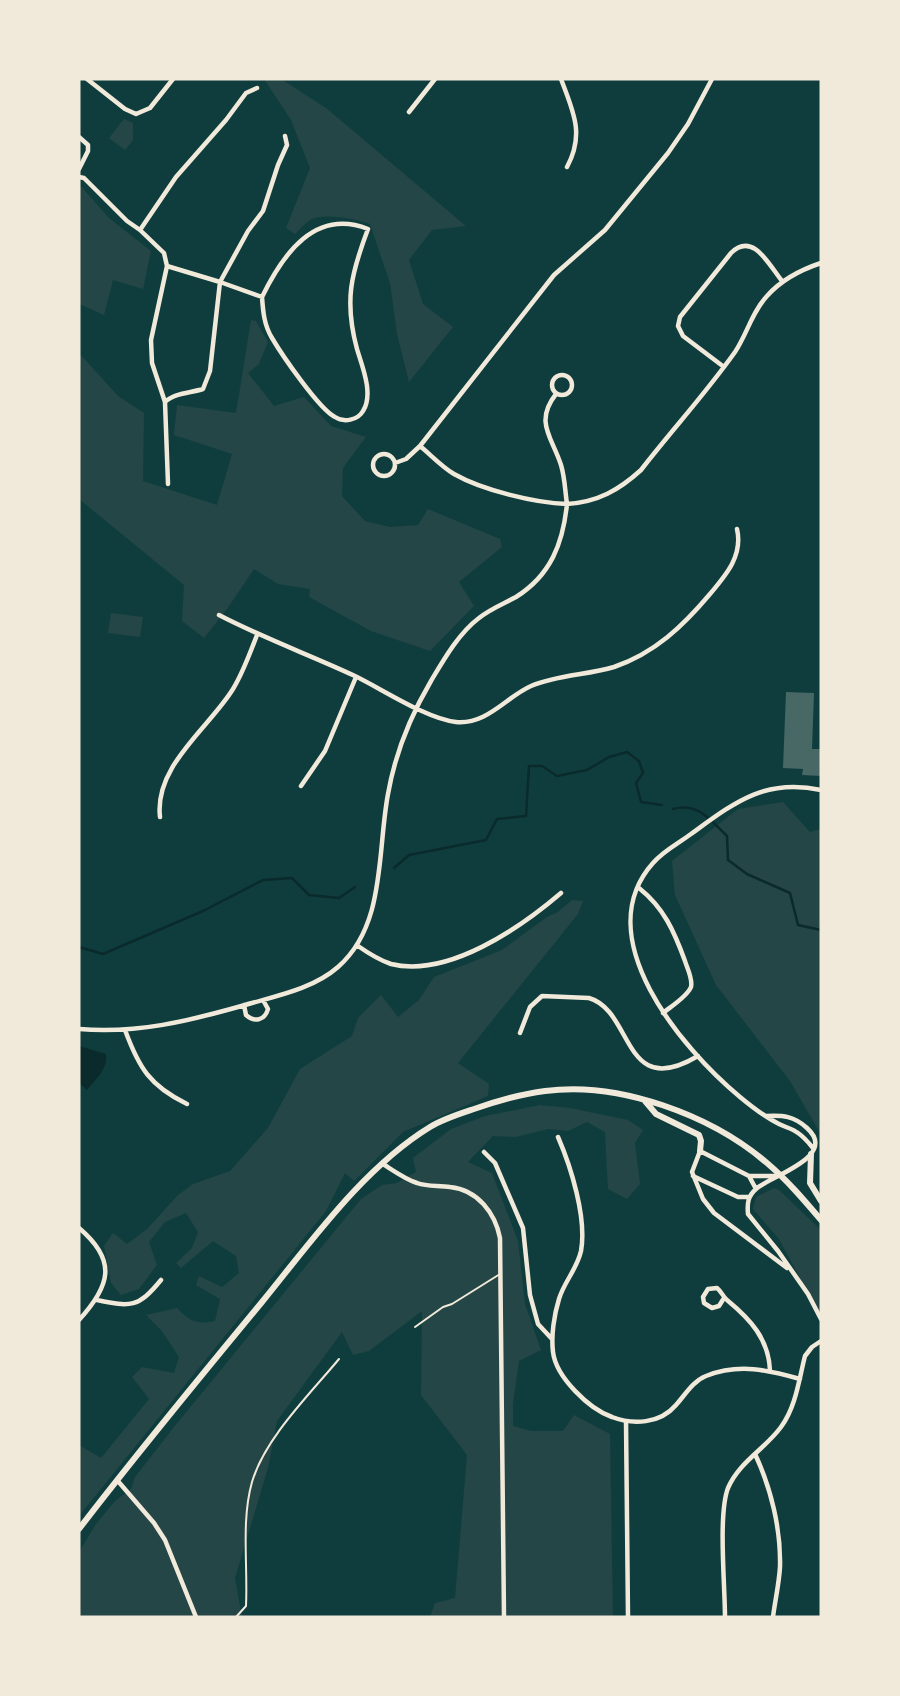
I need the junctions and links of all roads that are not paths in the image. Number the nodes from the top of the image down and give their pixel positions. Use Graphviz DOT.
graph roads {
  1 [pos="87,79"];
  2 [pos="173,79"];
  3 [pos="435,79"];
  4 [pos="561,79"];
  5 [pos="712,79"];
  6 [pos="257,88"];
  7 [pos="410,112"];
  8 [pos="285,136"];
  9 [pos="79,137"];
  10 [pos="567,166"];
  11 [pos="79,169"];
  12 [pos="79,177"];
  13 [pos="140,230"];
  14 [pos="821,264"];
  15 [pos="167,265"];
  16 [pos="782,281"];
  17 [pos="220,282"];
  18 [pos="262,296"];
  19 [pos="724,367"];
  20 [pos="556,394"];
  21 [pos="165,402"];
  22 [pos="420,446"];
  23 [pos="395,463"];
  24 [pos="168,484"];
  25 [pos="567,504"];
  26 [pos="737,529"];
  27 [pos="219,615"];
  28 [pos="257,635"];
  29 [pos="356,677"];
  30 [pos="416,707"];
  31 [pos="301,786"];
  32 [pos="821,790"];
  33 [pos="160,817"];
  34 [pos="639,888"];
  35 [pos="561,893"];
  36 [pos="358,946"];
  37 [pos="263,1000"];
  38 [pos="244,1005"];
  39 [pos="663,1013"];
  40 [pos="79,1029"];
  41 [pos="125,1030"];
  42 [pos="520,1033"];
  43 [pos="698,1056"];
  44 [pos="645,1101"];
  45 [pos="187,1104"];
  46 [pos="765,1116"];
  47 [pos="558,1137"];
  48 [pos="700,1151"];
  49 [pos="812,1151"];
  50 [pos="484,1152"];
  51 [pos="383,1164"];
  52 [pos="693,1176"];
  53 [pos="749,1176"];
  54 [pos="780,1176"];
  55 [pos="756,1189"];
  56 [pos="749,1198"];
  57 [pos="821,1201"];
  58 [pos="821,1220"];
  59 [pos="79,1228"];
  60 [pos="791,1271"];
  61 [pos="500,1274"];
  62 [pos="161,1280"];
  63 [pos="724,1298"];
  64 [pos="97,1300"];
  65 [pos="821,1319"];
  66 [pos="79,1320"];
  67 [pos="415,1327"];
  68 [pos="552,1339"];
  69 [pos="821,1342"];
  70 [pos="340,1359"];
  71 [pos="770,1371"];
  72 [pos="800,1379"];
  73 [pos="626,1421"];
  74 [pos="755,1454"];
  75 [pos="116,1480"];
  76 [pos="79,1529"];
  77 [pos="196,1617"];
  78 [pos="236,1617"];
  79 [pos="504,1617"];
  80 [pos="628,1617"];
  81 [pos="725,1617"];
  82 [pos="773,1617"];
  1 -- 2 [label="street"];
  3 -- 7 [label="street"];
  4 -- 10 [label="street"];
  5 -- 22 [label="street"];
  6 -- 13 [label="street"];
  8 -- 17 [label="street"];
  9 -- 11 [label="street"];
  12 -- 13 [label="street"];
  13 -- 15 [label="street"];
  14 -- 16 [label="street"];
  15 -- 17 [label="street"];
  15 -- 21 [label="street"];
  16 -- 19 [label="street"];
  16 -- 19 [label="street"];
  17 -- 18 [label="street"];
  17 -- 21 [label="street"];
  18 -- 18 [label="street"];
  19 -- 25 [label="street"];
  20 -- 20 [label="street"];
  20 -- 25 [label="street"];
  21 -- 24 [label="street"];
  22 -- 23 [label="street"];
  22 -- 25 [label="street"];
  23 -- 23 [label="street"];
  25 -- 30 [label="street"];
  26 -- 30 [label="street"];
  27 -- 28 [label="street"];
  28 -- 29 [label="street"];
  28 -- 33 [label="street"];
  29 -- 30 [label="street"];
  29 -- 31 [label="street"];
  30 -- 36 [label="street"];
  32 -- 34 [label="street"];
  34 -- 39 [label="street"];
  34 -- 39 [label="street"];
  35 -- 36 [label="street"];
  36 -- 37 [label="street"];
  37 -- 38 [label="street"];
  37 -- 38 [label="street"];
  38 -- 41 [label="street"];
  39 -- 43 [label="street"];
  40 -- 41 [label="street"];
  41 -- 45 [label="street"];
  42 -- 43 [label="street"];
  43 -- 46 [label="street"];
  44 -- 48 [label="main road"];
  44 -- 51 [label="main road"];
  44 -- 54 [label="main road"];
  46 -- 49 [label="street"];
  46 -- 49 [label="street"];
  47 -- 68 [label="street"];
  48 -- 52 [label="street"];
  48 -- 53 [label="street"];
  49 -- 54 [label="street"];
  49 -- 57 [label="main road"];
  50 -- 68 [label="street"];
  51 -- 61 [label="street"];
  51 -- 75 [label="main road"];
  52 -- 56 [label="street"];
  52 -- 60 [label="street"];
  53 -- 54 [label="street"];
  53 -- 55 [label="street"];
  54 -- 55 [label="street"];
  54 -- 58 [label="main road"];
  55 -- 56 [label="street"];
  56 -- 60 [label="street"];
  59 -- 64 [label="street"];
  60 -- 65 [label="street"];
  61 -- 67 [label="lane"];
  61 -- 79 [label="street"];
  62 -- 64 [label="street"];
  63 -- 63 [label="street"];
  63 -- 71 [label="street"];
  64 -- 66 [label="street"];
  68 -- 73 [label="street"];
  69 -- 72 [label="street"];
  70 -- 78 [label="lane"];
  71 -- 72 [label="street"];
  71 -- 73 [label="street"];
  72 -- 74 [label="street"];
  73 -- 80 [label="street"];
  74 -- 81 [label="street"];
  74 -- 82 [label="street"];
  75 -- 76 [label="main road"];
  75 -- 77 [label="street"];
}
